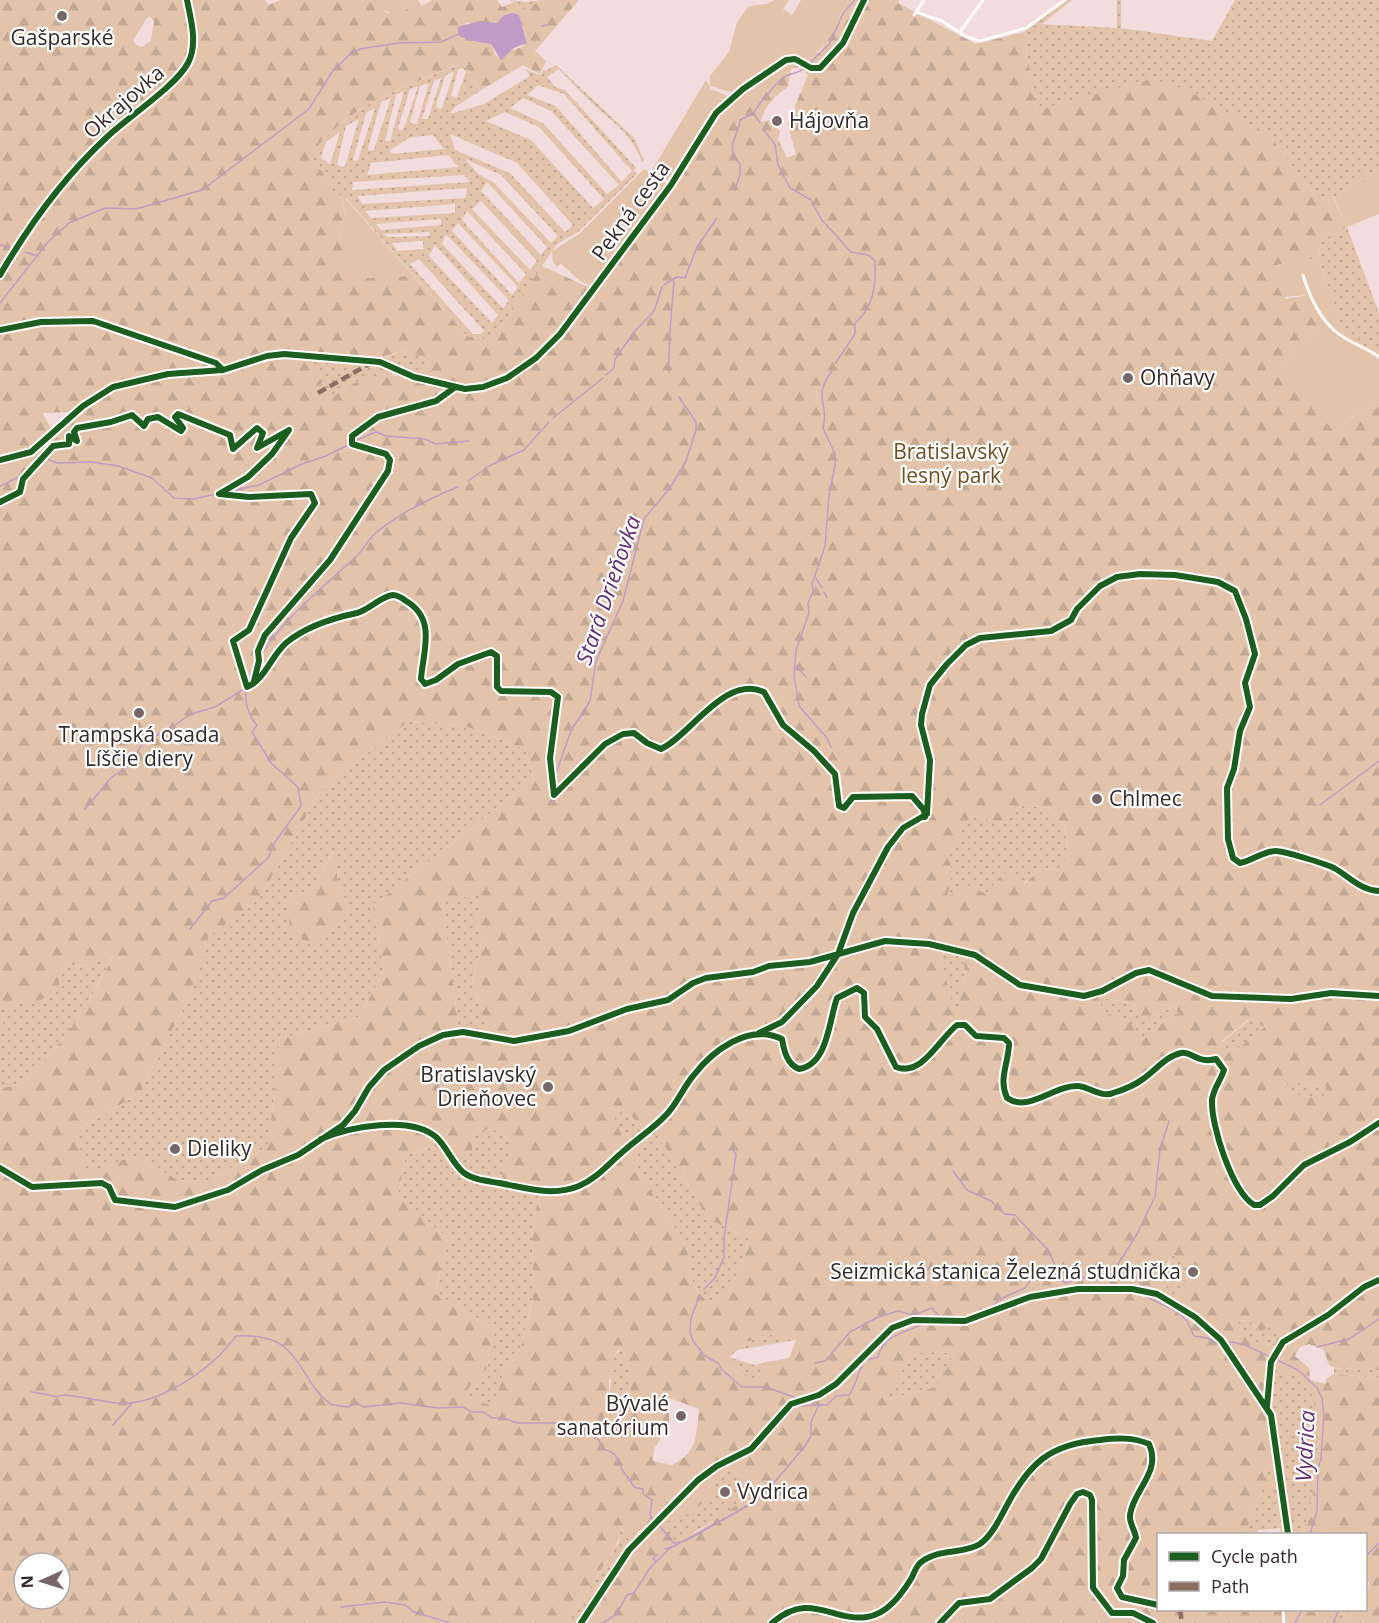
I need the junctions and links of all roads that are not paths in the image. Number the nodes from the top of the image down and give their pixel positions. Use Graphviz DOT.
graph roads {
  1 [pos="187,0"];
  2 [pos="864,0"];
  3 [pos="924,0"];
  4 [pos="983,0"];
  5 [pos="1065,0"];
  6 [pos="960,32"];
  7 [pos="0,275"];
  8 [pos="1304,275"];
  9 [pos="0,330"];
  10 [pos="1379,357"];
  11 [pos="386,364"];
  12 [pos="229,368"];
  13 [pos="223,370"];
  14 [pos="0,460"];
  15 [pos="1288,1533"];
  16 [pos="580,1623"];
  1 -- 7 [label="street, Okrajovka"];
  2 -- 11 [label="street, Pekná cesta"];
  3 -- 6 [label="street"];
  4 -- 6 [label="street"];
  5 -- 6 [label="street"];
  8 -- 10 [label="street"];
  9 -- 13 [label="street"];
  12 -- 13 [label="street"];
  13 -- 14 [label="street"];
  15 -- 16 [label="street"];
}
